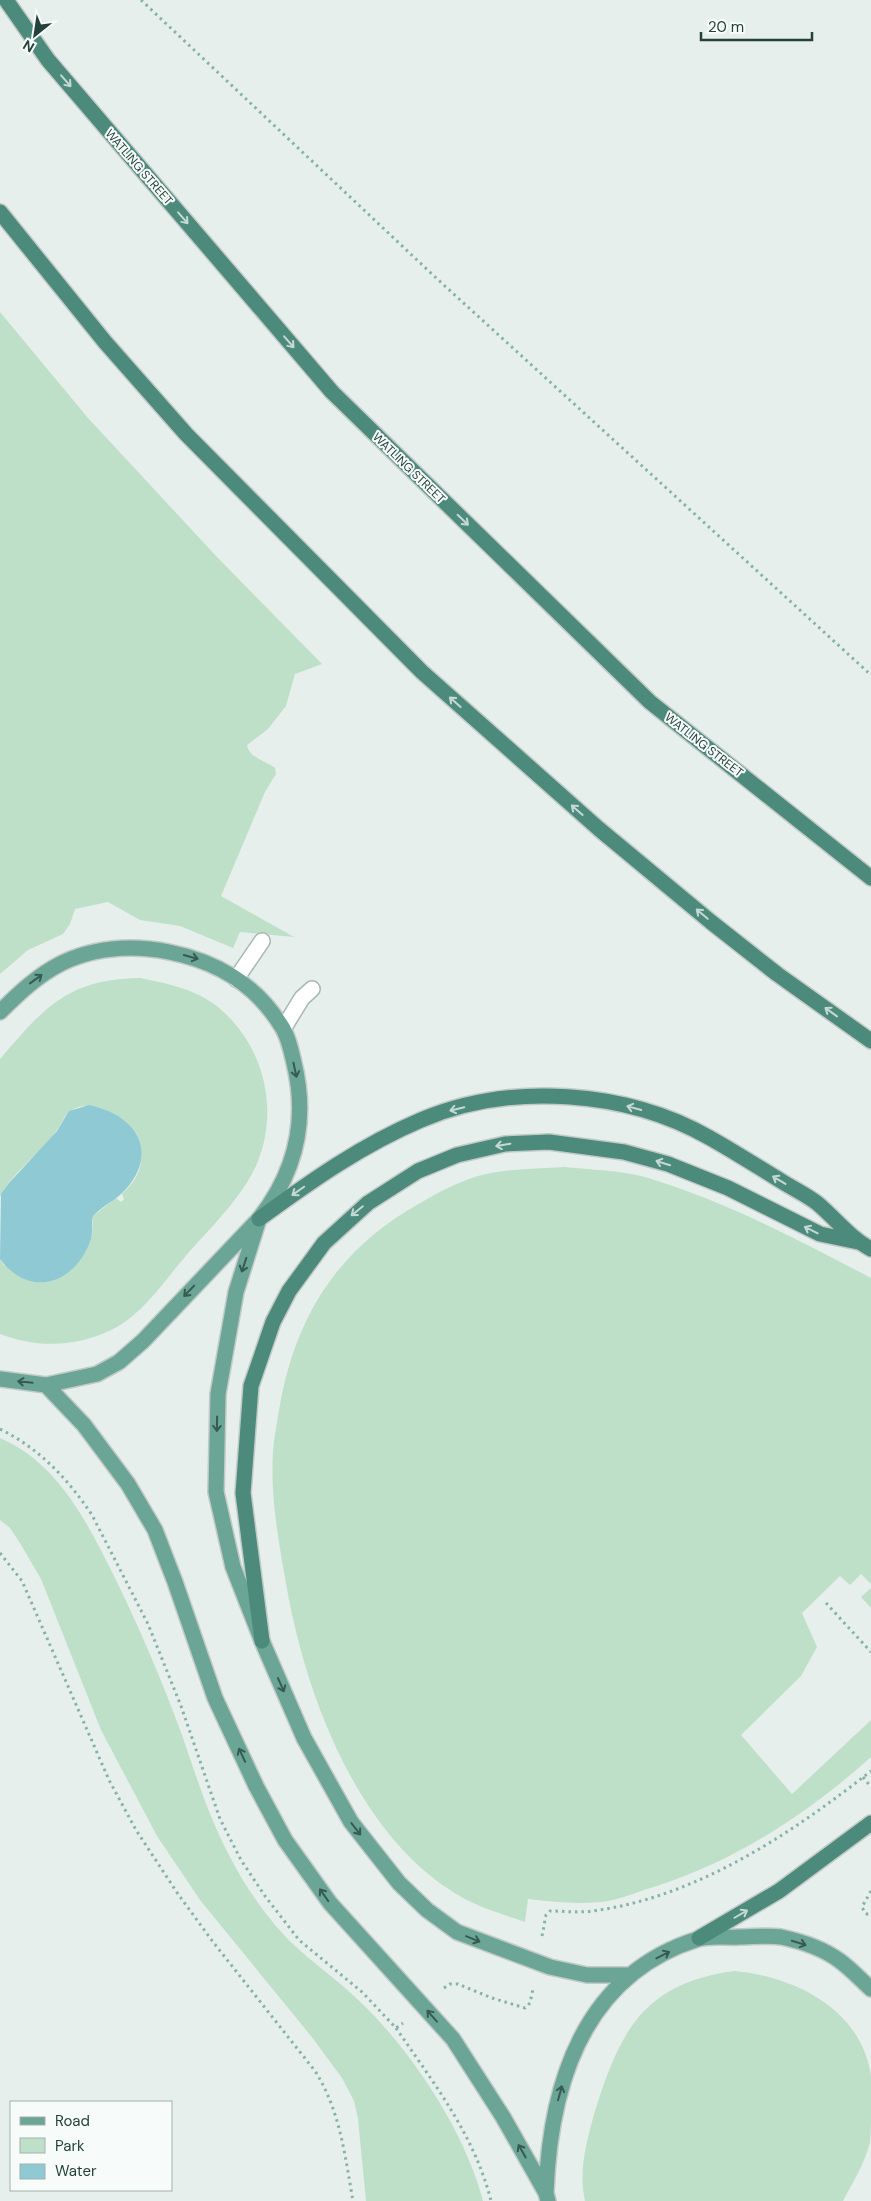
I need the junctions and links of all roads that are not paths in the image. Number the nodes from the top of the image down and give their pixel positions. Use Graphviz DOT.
graph roads {
  1 [pos="6,0"];
  2 [pos="0,212"];
  3 [pos="871,878"];
  4 [pos="262,941"];
  5 [pos="236,979"];
  6 [pos="312,989"];
  7 [pos="0,1012"];
  8 [pos="283,1029"];
  9 [pos="871,1041"];
  10 [pos="260,1219"];
  11 [pos="865,1246"];
  12 [pos="0,1379"];
  13 [pos="46,1384"];
  14 [pos="262,1641"];
  15 [pos="871,1823"];
  16 [pos="699,1938"];
  17 [pos="629,1975"];
  18 [pos="871,1989"];
  19 [pos="547,2197"];
  1 -- 3 [label="highway, WATLING STREET, one-way"];
  9 -- 2 [label="highway, one-way"];
  4 -- 5 [label="lane"];
  7 -- 5 [label="main road, one-way"];
  5 -- 8 [label="main road"];
  6 -- 8 [label="lane"];
  8 -- 10 [label="main road, one-way"];
  11 -- 10 [label="highway, one-way"];
  10 -- 13 [label="main road, one-way"];
  10 -- 14 [label="main road, one-way"];
  11 -- 14 [label="highway, one-way"];
  13 -- 12 [label="main road, one-way"];
  19 -- 13 [label="main road, one-way"];
  14 -- 17 [label="main road, one-way"];
  16 -- 15 [label="highway, one-way"];
  17 -- 16 [label="main road, one-way"];
  16 -- 18 [label="main road, one-way"];
  19 -- 17 [label="main road, one-way"];
}
